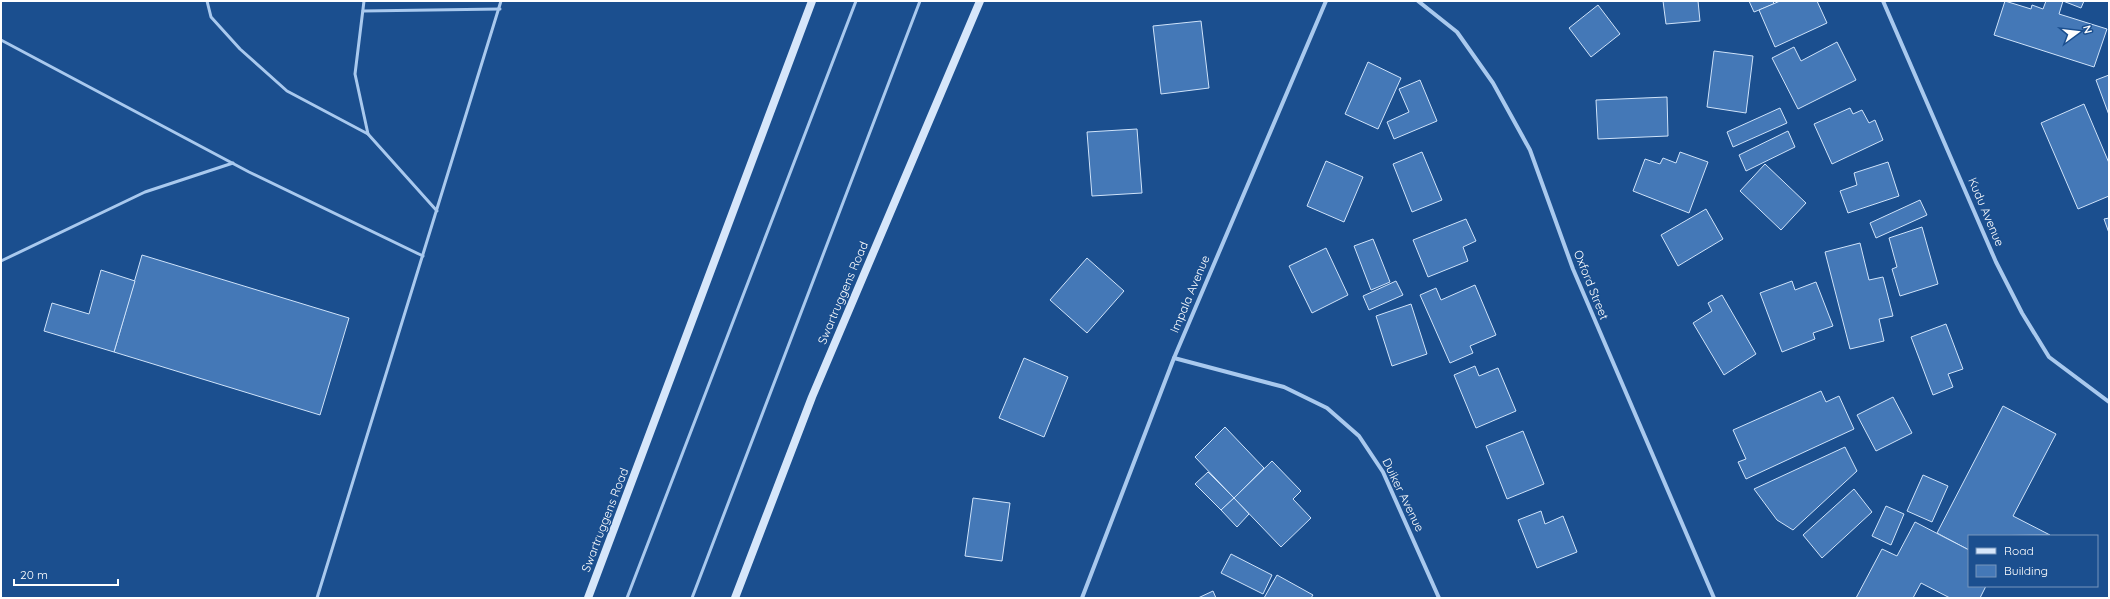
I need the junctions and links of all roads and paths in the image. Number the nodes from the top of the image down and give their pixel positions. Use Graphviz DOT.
graph roads {
  1 [pos="207,1"];
  2 [pos="364,1"];
  3 [pos="501,1"];
  4 [pos="812,1"];
  5 [pos="856,1"];
  6 [pos="920,1"];
  7 [pos="980,1"];
  8 [pos="1326,1"];
  9 [pos="1418,1"];
  10 [pos="1883,1"];
  11 [pos="500,9"];
  12 [pos="363,11"];
  13 [pos="1,40"];
  14 [pos="368,134"];
  15 [pos="233,163"];
  16 [pos="437,211"];
  17 [pos="423,256"];
  18 [pos="1,261"];
  19 [pos="1174,358"];
  20 [pos="2109,402"];
  21 [pos="318,598"];
  22 [pos="588,598"];
  23 [pos="627,598"];
  24 [pos="692,598"];
  25 [pos="736,598"];
  26 [pos="1082,598"];
  27 [pos="1439,598"];
  28 [pos="1714,598"];
  1 -- 14 [label="lane"];
  2 -- 12 [label="lane"];
  3 -- 11 [label="lane"];
  4 -- 22 [label="main road, Swartruggens Road"];
  5 -- 23 [label="lane"];
  6 -- 24 [label="lane"];
  7 -- 25 [label="main road, Swartruggens Road"];
  8 -- 19 [label="street, Impala Avenue"];
  9 -- 28 [label="street, Oxford Street"];
  10 -- 20 [label="street, Kudu Avenue"];
  11 -- 12 [label="lane"];
  11 -- 16 [label="lane"];
  12 -- 14 [label="lane"];
  13 -- 15 [label="lane"];
  14 -- 16 [label="lane"];
  15 -- 17 [label="lane"];
  15 -- 18 [label="lane"];
  16 -- 17 [label="lane"];
  17 -- 21 [label="lane"];
  19 -- 26 [label="street, Impala Avenue"];
  19 -- 27 [label="street, Duiker Avenue"];
}
